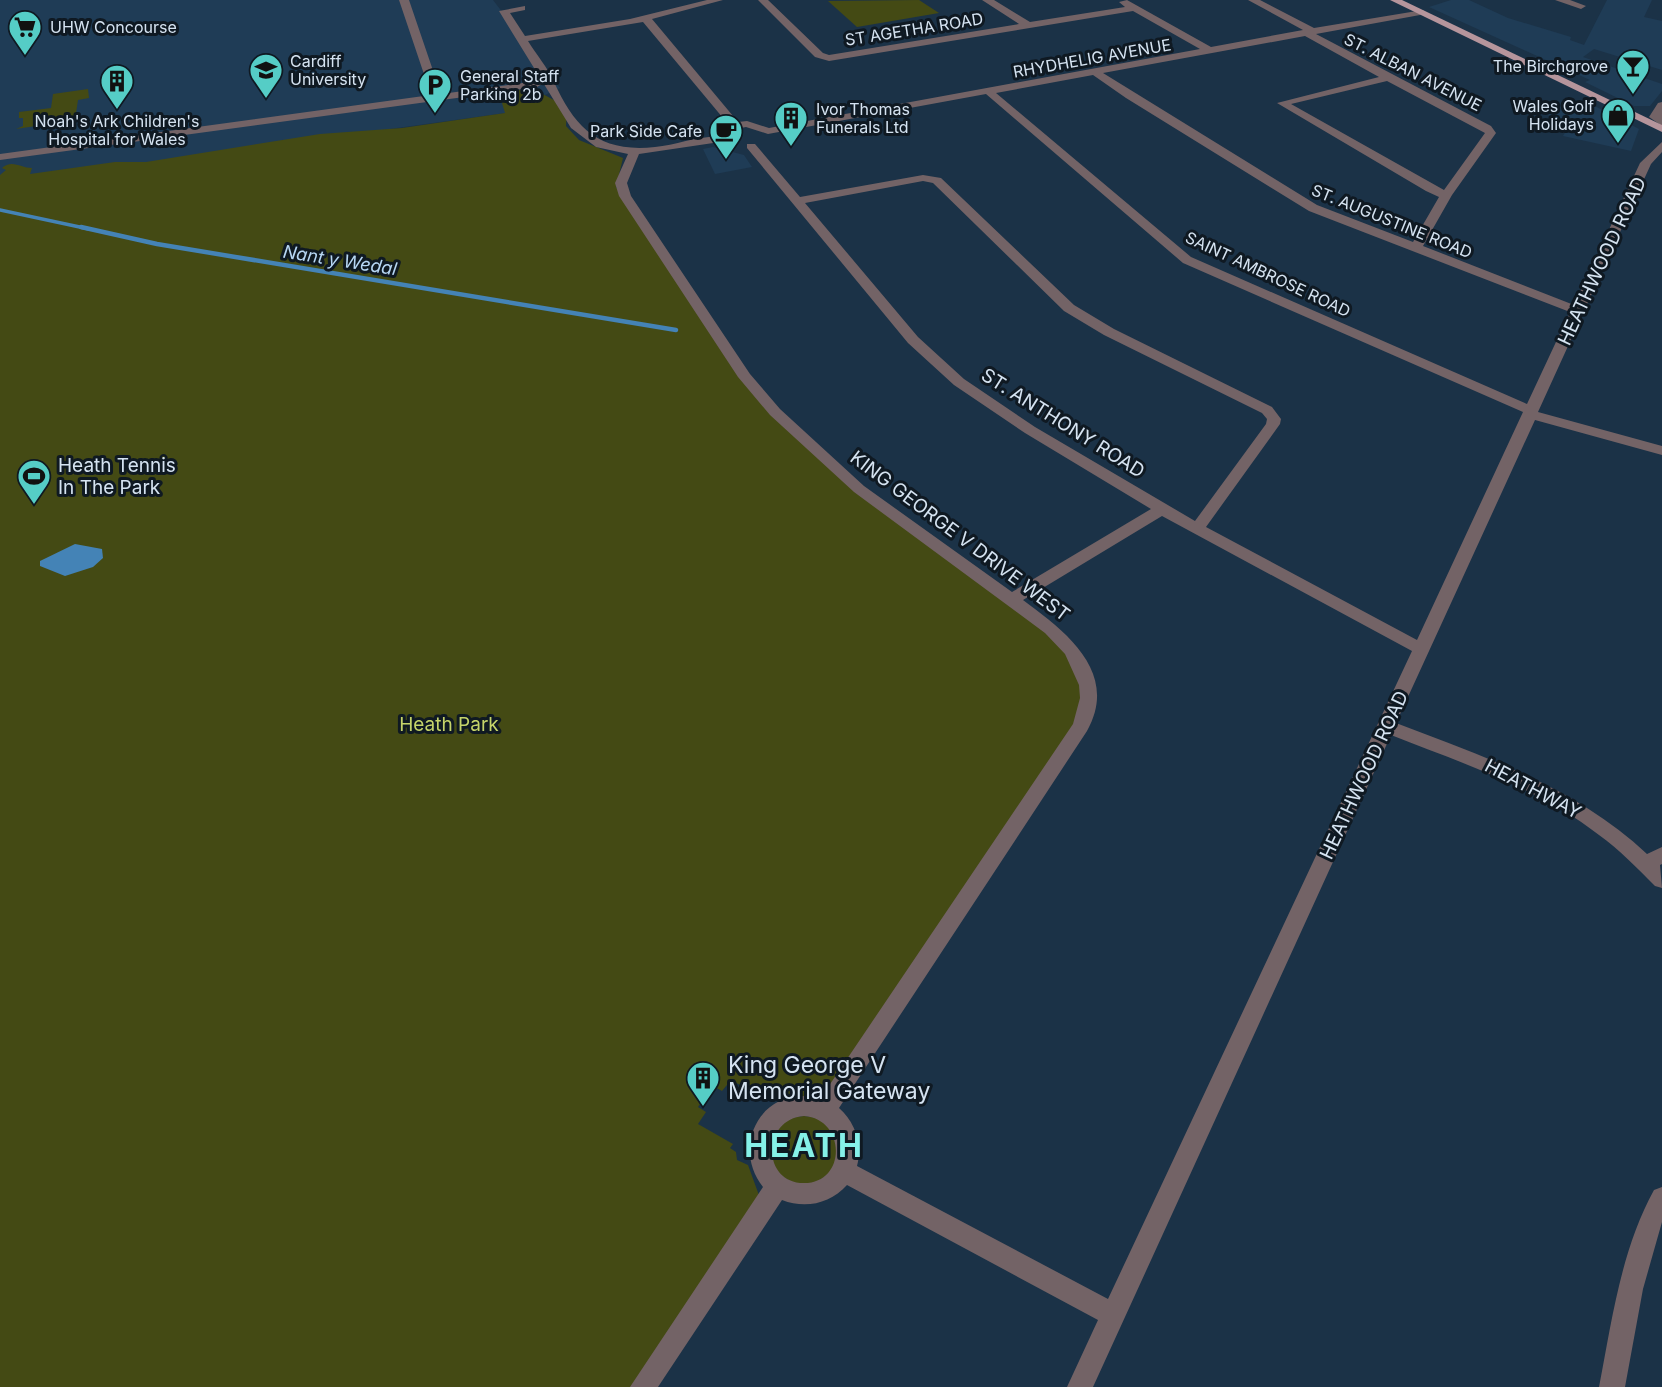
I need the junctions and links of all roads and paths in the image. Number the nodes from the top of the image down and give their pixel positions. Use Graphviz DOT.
graph roads {
  1 [pos="404,0"];
  2 [pos="718,0"];
  3 [pos="762,0"];
  4 [pos="987,0"];
  5 [pos="1121,0"];
  6 [pos="1253,0"];
  7 [pos="1395,0"];
  8 [pos="1560,0"];
  9 [pos="1425,1"];
  10 [pos="1407,6"];
  11 [pos="1581,6"];
  12 [pos="522,8"];
  13 [pos="1134,8"];
  14 [pos="1420,12"];
  15 [pos="645,18"];
  16 [pos="1029,26"];
  17 [pos="1311,33"];
  18 [pos="523,39"];
  19 [pos="1212,52"];
  20 [pos="1097,73"];
  21 [pos="1388,78"];
  22 [pos="543,86"];
  23 [pos="989,92"];
  24 [pos="438,97"];
  25 [pos="1662,105"];
  26 [pos="734,125"];
  27 [pos="768,131"];
  28 [pos="1662,132"];
  29 [pos="720,139"];
  30 [pos="740,146"];
  31 [pos="635,150"];
  32 [pos="0,157"];
  33 [pos="1446,195"];
  34 [pos="796,201"];
  35 [pos="1415,249"];
  36 [pos="1579,311"];
  37 [pos="1531,412"];
  38 [pos="1662,451"];
  39 [pos="1163,509"];
  40 [pos="1199,526"];
  41 [pos="1011,600"];
  42 [pos="1423,649"];
  43 [pos="1387,726"];
  44 [pos="1653,860"];
  45 [pos="1662,880"];
  46 [pos="824,1111"];
  47 [pos="844,1171"];
  48 [pos="778,1185"];
  49 [pos="1662,1198"];
  50 [pos="1114,1315"];
  51 [pos="643,1387"];
  52 [pos="1080,1387"];
  53 [pos="1612,1387"];
  1 -- 24 [label="street"];
  2 -- 15 [label="street"];
  3 -- 16 [label="street, ST AGETHA ROAD"];
  4 -- 16 [label="street"];
  5 -- 13 [label="street"];
  6 -- 17 [label="street, ST. ALBAN AVENUE"];
  7 -- 10 [label="main road"];
  8 -- 11 [label="street"];
  9 -- 10 [label="street"];
  10 -- 14 [label="main road"];
  12 -- 18 [label="street"];
  13 -- 16 [label="street, ST AGETHA ROAD"];
  13 -- 19 [label="street"];
  14 -- 17 [label="street, RHYDHELIG AVENUE"];
  14 -- 28 [label="main road"];
  15 -- 18 [label="street"];
  15 -- 26 [label="street"];
  17 -- 19 [label="street, RHYDHELIG AVENUE"];
  17 -- 21 [label="street, ST. ALBAN AVENUE"];
  18 -- 22 [label="street"];
  19 -- 20 [label="street, RHYDHELIG AVENUE"];
  20 -- 23 [label="street, RHYDHELIG AVENUE"];
  20 -- 35 [label="street, ST. AUGUSTINE ROAD"];
  21 -- 33 [label="street, ST. ALBAN AVENUE"];
  21 -- 33 [label="street"];
  22 -- 24 [label="street"];
  22 -- 31 [label="street"];
  23 -- 27 [label="street, RHYDHELIG AVENUE"];
  23 -- 37 [label="street, SAINT AMBROSE ROAD"];
  24 -- 32 [label="street"];
  25 -- 28 [label="street"];
  26 -- 27 [label="street"];
  26 -- 29 [label="street"];
  27 -- 30 [label="street"];
  28 -- 36 [label="street, HEATHWOOD ROAD"];
  29 -- 30 [label="street"];
  29 -- 31 [label="street"];
  30 -- 34 [label="street, ST. ANTHONY ROAD"];
  31 -- 41 [label="street, KING GEORGE V DRIVE WEST"];
  33 -- 35 [label="street, ST. ALBAN AVENUE"];
  34 -- 39 [label="street, ST. ANTHONY ROAD"];
  34 -- 40 [label="street"];
  35 -- 36 [label="street, ST. AUGUSTINE ROAD"];
  36 -- 37 [label="street, HEATHWOOD ROAD"];
  37 -- 38 [label="street, SAINT AMBROSE ROAD"];
  37 -- 42 [label="street, HEATHWOOD ROAD"];
  39 -- 40 [label="street, ST. ANTHONY ROAD"];
  39 -- 41 [label="street"];
  40 -- 42 [label="street, ST. ANTHONY ROAD"];
  41 -- 46 [label="street, KING GEORGE V DRIVE WEST"];
  42 -- 43 [label="street, HEATHWOOD ROAD"];
  43 -- 44 [label="street, HEATHWAY"];
  43 -- 50 [label="street, HEATHWOOD ROAD"];
  44 -- 45 [label="street, HEATHWAY"];
  46 -- 47 [label="street"];
  46 -- 48 [label="street"];
  47 -- 48 [label="street"];
  47 -- 50 [label="street"];
  48 -- 51 [label="street"];
  49 -- 53 [label="street"];
  50 -- 52 [label="street, HEATHWOOD ROAD"];
}
